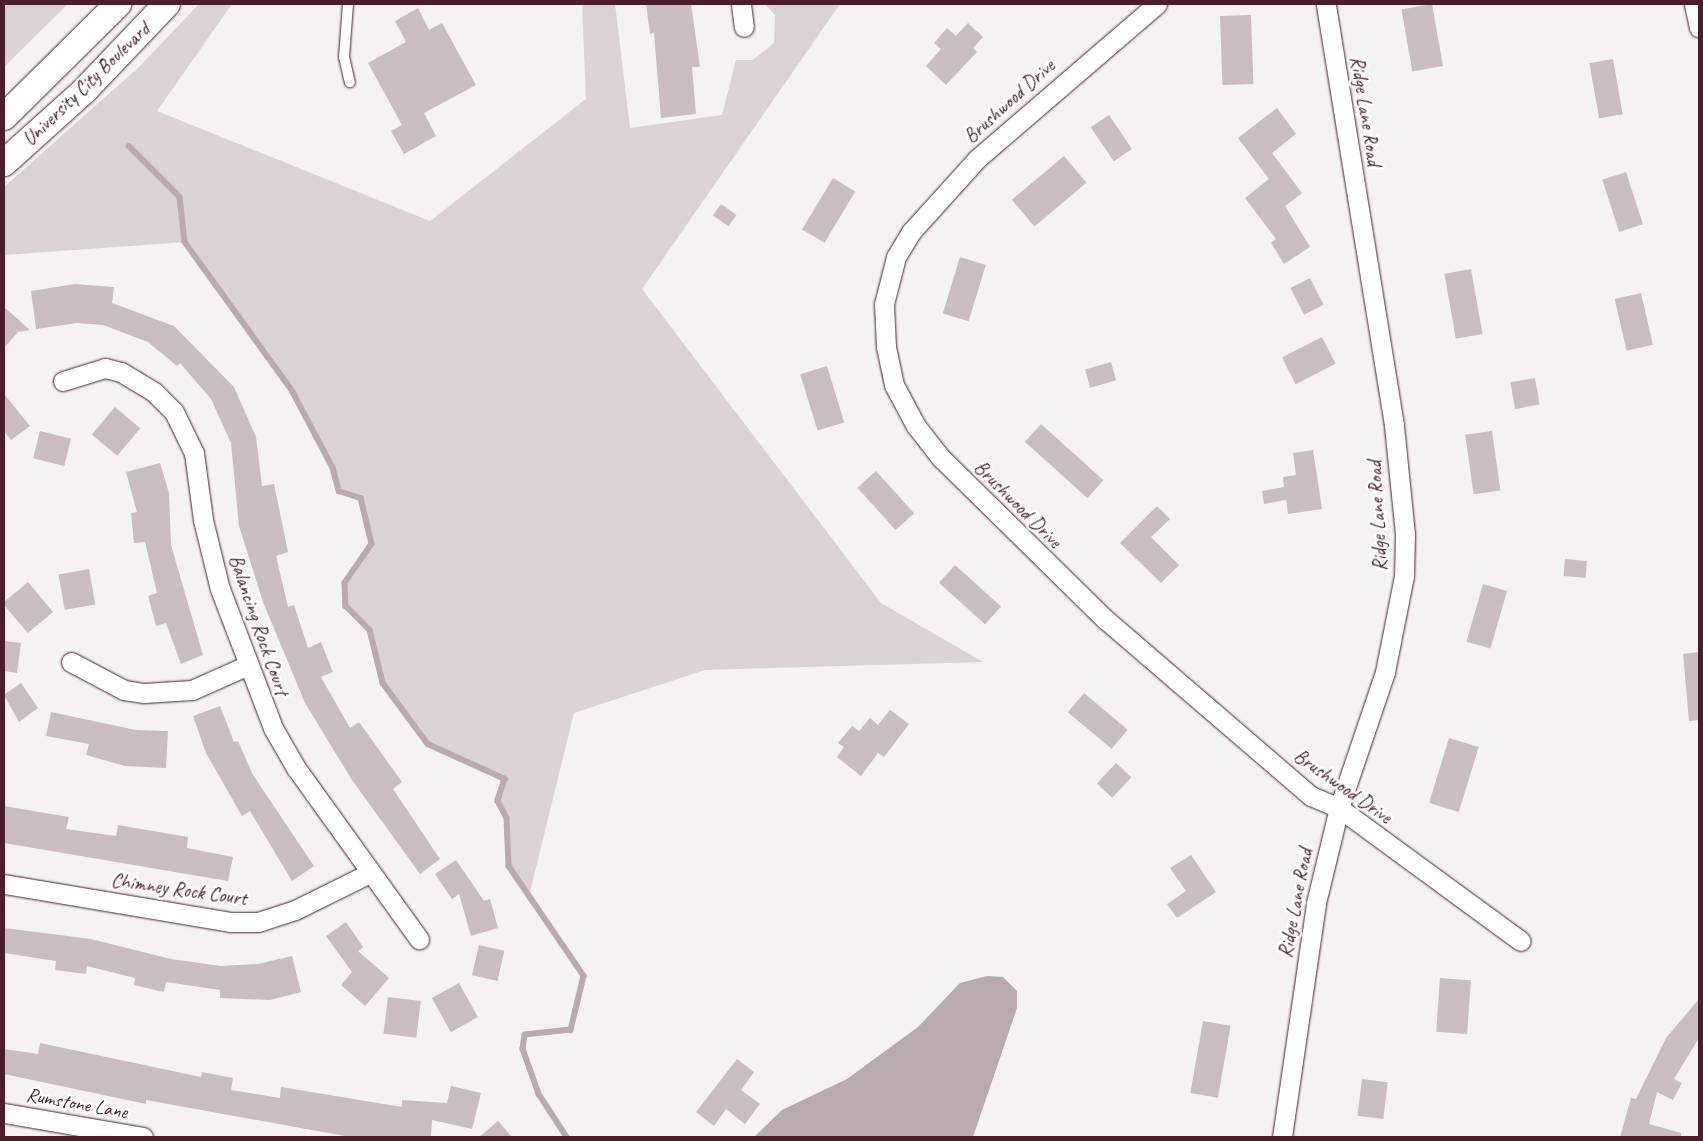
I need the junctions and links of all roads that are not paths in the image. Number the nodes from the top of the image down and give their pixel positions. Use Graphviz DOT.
graph roads {
  1 [pos="118,4"];
  2 [pos="167,4"];
  3 [pos="348,4"];
  4 [pos="741,4"];
  5 [pos="1158,4"];
  6 [pos="1326,4"];
  7 [pos="1694,4"];
  8 [pos="744,27"];
  9 [pos="1699,27"];
  10 [pos="350,82"];
  11 [pos="4,117"];
  12 [pos="4,163"];
  13 [pos="64,382"];
  14 [pos="71,662"];
  15 [pos="246,666"];
  16 [pos="1339,808"];
  17 [pos="370,873"];
  18 [pos="4,884"];
  19 [pos="419,939"];
  20 [pos="1521,941"];
  21 [pos="4,1113"];
  22 [pos="143,1137"];
  23 [pos="1282,1137"];
  1 -- 11 [label="main road, University City Boulevard"];
  2 -- 12 [label="main road, University City Boulevard"];
  3 -- 10 [label="lane"];
  4 -- 8 [label="street"];
  5 -- 16 [label="street, Brushwood Drive"];
  6 -- 16 [label="street, Ridge Lane Road"];
  7 -- 9 [label="street"];
  13 -- 15 [label="street, Balancing Rock Court"];
  14 -- 15 [label="street"];
  15 -- 17 [label="street, Balancing Rock Court"];
  16 -- 20 [label="street, Brushwood Drive"];
  16 -- 23 [label="street, Ridge Lane Road"];
  17 -- 18 [label="street, Chimney Rock Court"];
  17 -- 19 [label="street, Balancing Rock Court"];
  21 -- 22 [label="street, Rumstone Lane"];
}
